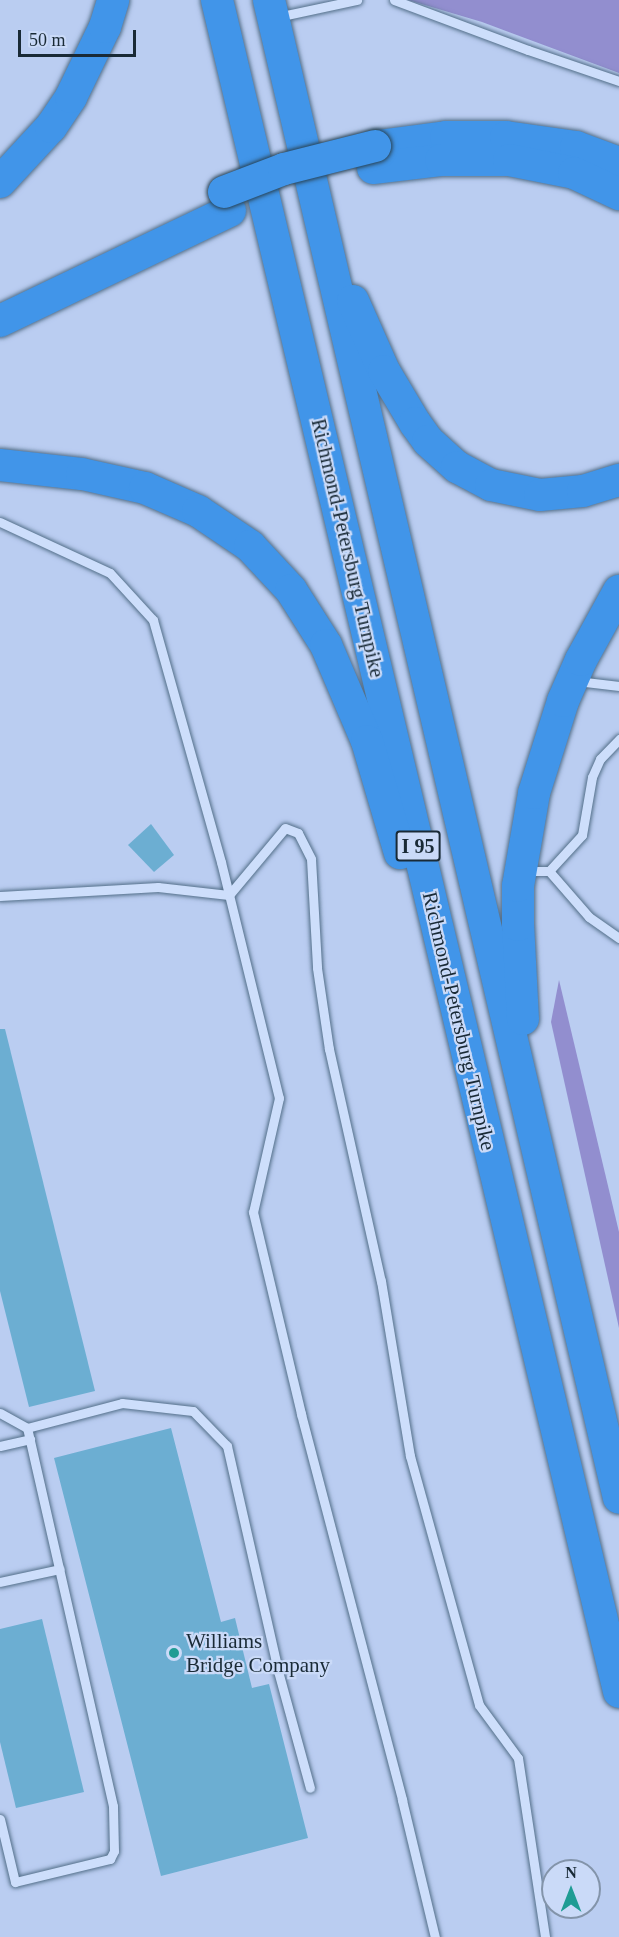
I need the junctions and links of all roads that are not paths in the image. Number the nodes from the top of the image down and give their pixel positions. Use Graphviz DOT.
graph roads {
  1 [pos="113,0"];
  2 [pos="217,0"];
  3 [pos="357,0"];
  4 [pos="394,0"];
  5 [pos="271,9"];
  6 [pos="619,81"];
  7 [pos="289,82"];
  8 [pos="374,157"];
  9 [pos="619,163"];
  10 [pos="0,182"];
  11 [pos="619,194"];
  12 [pos="227,202"];
  13 [pos="0,300"];
  14 [pos="0,321"];
  15 [pos="0,465"];
  16 [pos="619,480"];
  17 [pos="0,522"];
  18 [pos="619,591"];
  19 [pos="572,681"];
  20 [pos="619,686"];
  21 [pos="619,739"];
  22 [pos="535,871"];
  23 [pos="229,895"];
  24 [pos="0,896"];
  25 [pos="619,938"];
  26 [pos="480,1113"];
  27 [pos="546,1183"];
  28 [pos="0,1413"];
  29 [pos="27,1428"];
  30 [pos="30,1439"];
  31 [pos="0,1446"];
  32 [pos="619,1498"];
  33 [pos="60,1569"];
  34 [pos="0,1582"];
  35 [pos="619,1692"];
  36 [pos="310,1788"];
  37 [pos="0,1819"];
  38 [pos="435,1937"];
  39 [pos="545,1937"];
  1 -- 10 [label="highway"];
  2 -- 26 [label="highway, Richmond-Petersburg Turnpike / I 95"];
  3 -- 5 [label="lane"];
  4 -- 6 [label="lane"];
  5 -- 7 [label="highway, I 95"];
  7 -- 16 [label="highway"];
  7 -- 27 [label="highway, I 95"];
  8 -- 9 [label="highway"];
  8 -- 11 [label="highway"];
  8 -- 12 [label="highway"];
  12 -- 13 [label="highway"];
  12 -- 14 [label="highway"];
  15 -- 26 [label="highway"];
  17 -- 23 [label="lane"];
  18 -- 19 [label="highway"];
  19 -- 20 [label="lane"];
  19 -- 22 [label="highway"];
  21 -- 22 [label="lane"];
  22 -- 25 [label="lane"];
  22 -- 27 [label="highway"];
  23 -- 24 [label="lane"];
  23 -- 38 [label="lane"];
  23 -- 39 [label="lane"];
  26 -- 35 [label="highway, Richmond-Petersburg Turnpike / I 95"];
  27 -- 32 [label="highway, I 95"];
  28 -- 29 [label="lane"];
  29 -- 30 [label="lane"];
  29 -- 36 [label="lane"];
  30 -- 31 [label="lane"];
  30 -- 33 [label="lane"];
  33 -- 34 [label="lane"];
  33 -- 37 [label="lane"];
}
